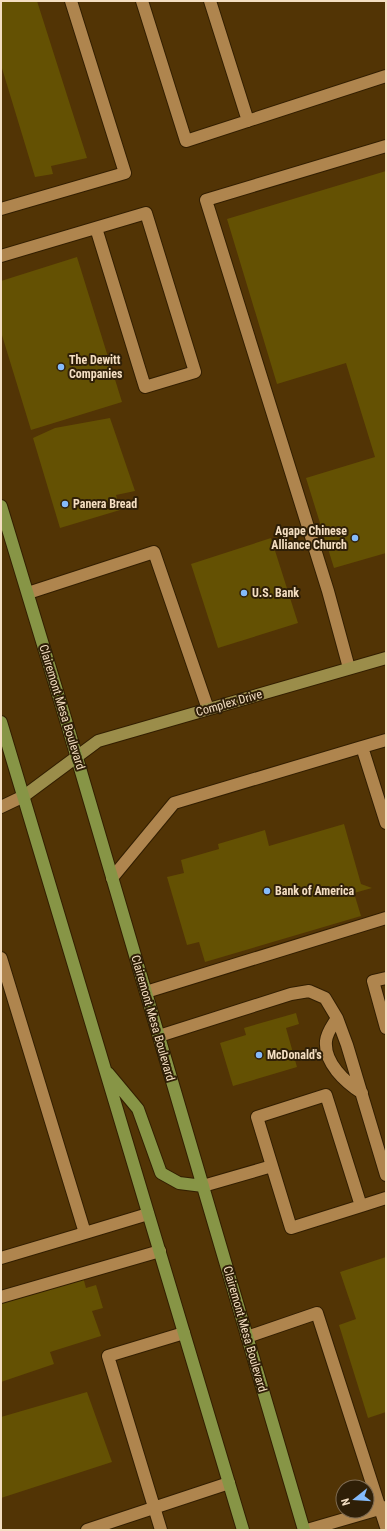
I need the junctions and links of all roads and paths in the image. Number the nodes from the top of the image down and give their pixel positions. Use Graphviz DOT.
graph roads {
  1 [pos="71,1"];
  2 [pos="142,1"];
  3 [pos="210,1"];
  4 [pos="386,76"];
  5 [pos="248,121"];
  6 [pos="386,146"];
  7 [pos="1,209"];
  8 [pos="96,228"];
  9 [pos="1,256"];
  10 [pos="1,506"];
  11 [pos="28,593"];
  12 [pos="386,658"];
  13 [pos="349,668"];
  14 [pos="208,709"];
  15 [pos="1,722"];
  16 [pos="386,740"];
  17 [pos="362,747"];
  18 [pos="76,756"];
  19 [pos="24,796"];
  20 [pos="1,807"];
  21 [pos="386,823"];
  22 [pos="112,878"];
  23 [pos="386,918"];
  24 [pos="1,958"];
  25 [pos="386,978"];
  26 [pos="146,992"];
  27 [pos="337,1018"];
  28 [pos="386,1028"];
  29 [pos="159,1036"];
  30 [pos="105,1069"];
  31 [pos="362,1093"];
  32 [pos="272,1166"];
  33 [pos="386,1174"];
  34 [pos="203,1186"];
  35 [pos="386,1198"];
  36 [pos="361,1206"];
  37 [pos="148,1214"];
  38 [pos="85,1233"];
  39 [pos="160,1250"];
  40 [pos="1,1258"];
  41 [pos="1,1298"];
  42 [pos="184,1333"];
  43 [pos="247,1337"];
  44 [pos="229,1483"];
  45 [pos="154,1507"];
  46 [pos="383,1507"];
  47 [pos="386,1527"];
  48 [pos="86,1530"];
  49 [pos="161,1530"];
  50 [pos="243,1530"];
  51 [pos="304,1530"];
  52 [pos="307,1530"];
  1 -- 7 [label="street"];
  2 -- 5 [label="street"];
  3 -- 5 [label="street"];
  4 -- 5 [label="street"];
  6 -- 13 [label="street"];
  8 -- 8 [label="street"];
  8 -- 9 [label="street"];
  10 -- 11 [label="main road, Clairemont Mesa Boulevard"];
  11 -- 14 [label="street"];
  11 -- 18 [label="main road, Clairemont Mesa Boulevard"];
  12 -- 13 [label="street, Complex Drive"];
  13 -- 14 [label="street, Complex Drive"];
  14 -- 18 [label="street, Complex Drive"];
  15 -- 19 [label="main road"];
  16 -- 17 [label="street"];
  17 -- 21 [label="street"];
  17 -- 22 [label="street"];
  18 -- 19 [label="street, Complex Drive"];
  18 -- 22 [label="main road, Clairemont Mesa Boulevard"];
  19 -- 20 [label="street"];
  19 -- 30 [label="main road"];
  22 -- 26 [label="main road, Clairemont Mesa Boulevard"];
  23 -- 26 [label="street"];
  24 -- 38 [label="street"];
  25 -- 28 [label="street"];
  26 -- 29 [label="main road, Clairemont Mesa Boulevard"];
  27 -- 29 [label="street"];
  27 -- 31 [label="street"];
  27 -- 31 [label="street"];
  29 -- 34 [label="main road, Clairemont Mesa Boulevard"];
  30 -- 34 [label="main road"];
  30 -- 37 [label="main road"];
  31 -- 33 [label="street"];
  32 -- 34 [label="street"];
  32 -- 36 [label="street"];
  32 -- 36 [label="street"];
  34 -- 43 [label="main road, Clairemont Mesa Boulevard"];
  35 -- 36 [label="street"];
  37 -- 38 [label="street"];
  37 -- 39 [label="main road"];
  38 -- 40 [label="street"];
  39 -- 41 [label="street"];
  39 -- 42 [label="main road"];
  42 -- 44 [label="main road"];
  42 -- 45 [label="street"];
  43 -- 46 [label="street"];
  43 -- 51 [label="main road, Clairemont Mesa Boulevard"];
  44 -- 45 [label="street"];
  44 -- 50 [label="main road"];
  45 -- 48 [label="street"];
  45 -- 49 [label="street"];
  46 -- 47 [label="street"];
  46 -- 52 [label="street"];
}
